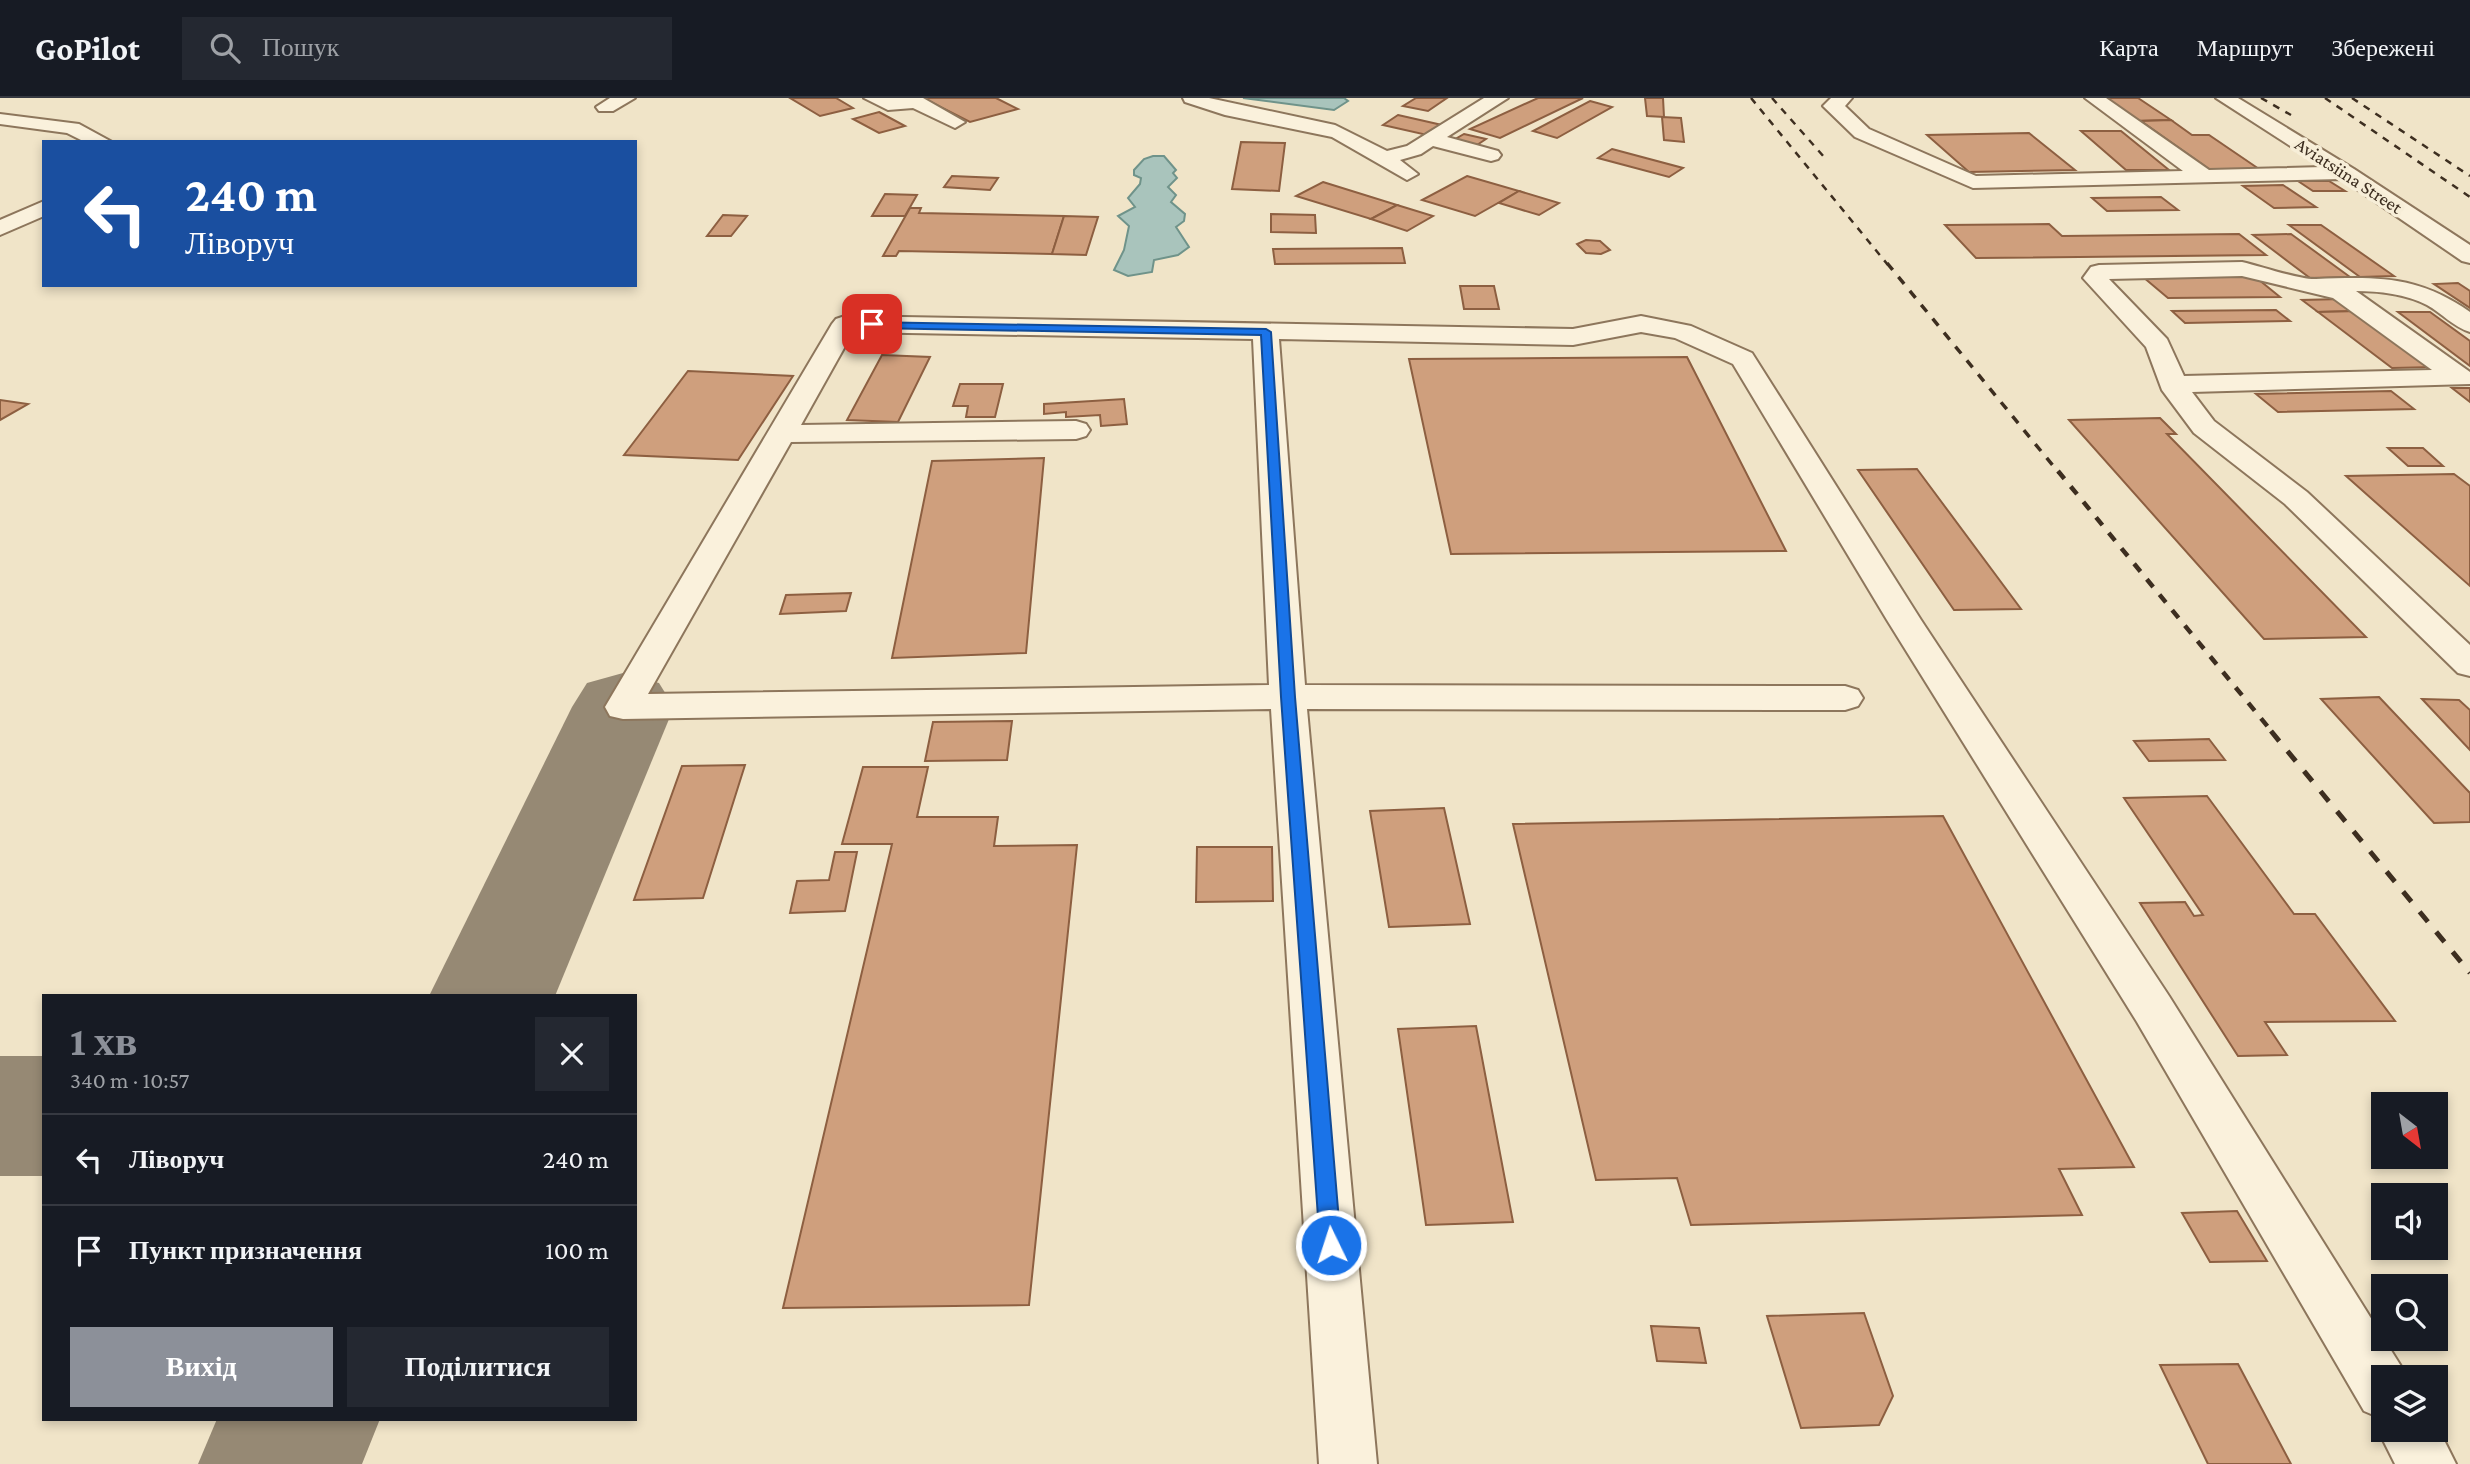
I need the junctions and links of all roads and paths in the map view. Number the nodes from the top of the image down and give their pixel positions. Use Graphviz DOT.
graph roads {
  1 [pos="626,98"];
  2 [pos="873,98"];
  3 [pos="1192,98"];
  4 [pos="1499,98"];
  5 [pos="1843,98"];
  6 [pos="2094,98"];
  7 [pos="2225,98"];
  8 [pos="45,102"];
  9 [pos="606,107"];
  10 [pos="1,119"];
  11 [pos="955,122"];
  12 [pos="1433,139"];
  13 [pos="98,140"];
  14 [pos="1492,155"];
  15 [pos="1382,158"];
  16 [pos="2347,173"];
  17 [pos="1407,174"];
  18 [pos="2207,178"];
  19 [pos="42,209"];
  20 [pos="0,228"];
  21 [pos="2470,256"];
  22 [pos="2306,285"];
  23 [pos="2470,324"];
  24 [pos="1266,332"];
  25 [pos="2465,378"];
  26 [pos="2174,384"];
  27 [pos="1076,430"];
  28 [pos="780,435"];
  29 [pos="2470,665"];
  30 [pos="1288,697"];
  31 [pos="1845,698"];
  32 [pos="2371,1370"];
  33 [pos="2414,1442"];
  34 [pos="1348,1464"];
  35 [pos="2427,1464"];
  1 -- 9 [label="street"];
  2 -- 11 [label="street"];
  3 -- 15 [label="street"];
  4 -- 12 [label="street"];
  5 -- 18 [label="street"];
  6 -- 18 [label="street"];
  7 -- 16 [label="street, Aviatsiina Street"];
  8 -- 10 [label="street"];
  10 -- 13 [label="street"];
  12 -- 14 [label="street"];
  12 -- 15 [label="street"];
  15 -- 17 [label="street"];
  16 -- 18 [label="street"];
  16 -- 21 [label="street, Aviatsiina Street"];
  19 -- 20 [label="street"];
  22 -- 23 [label="street"];
  22 -- 25 [label="street"];
  22 -- 26 [label="street"];
  24 -- 28 [label="street"];
  24 -- 30 [label="street"];
  24 -- 32 [label="street"];
  25 -- 26 [label="street"];
  26 -- 29 [label="street"];
  27 -- 28 [label="street"];
  28 -- 30 [label="street"];
  30 -- 31 [label="street"];
  30 -- 34 [label="street"];
  33 -- 35 [label="street"];
}
